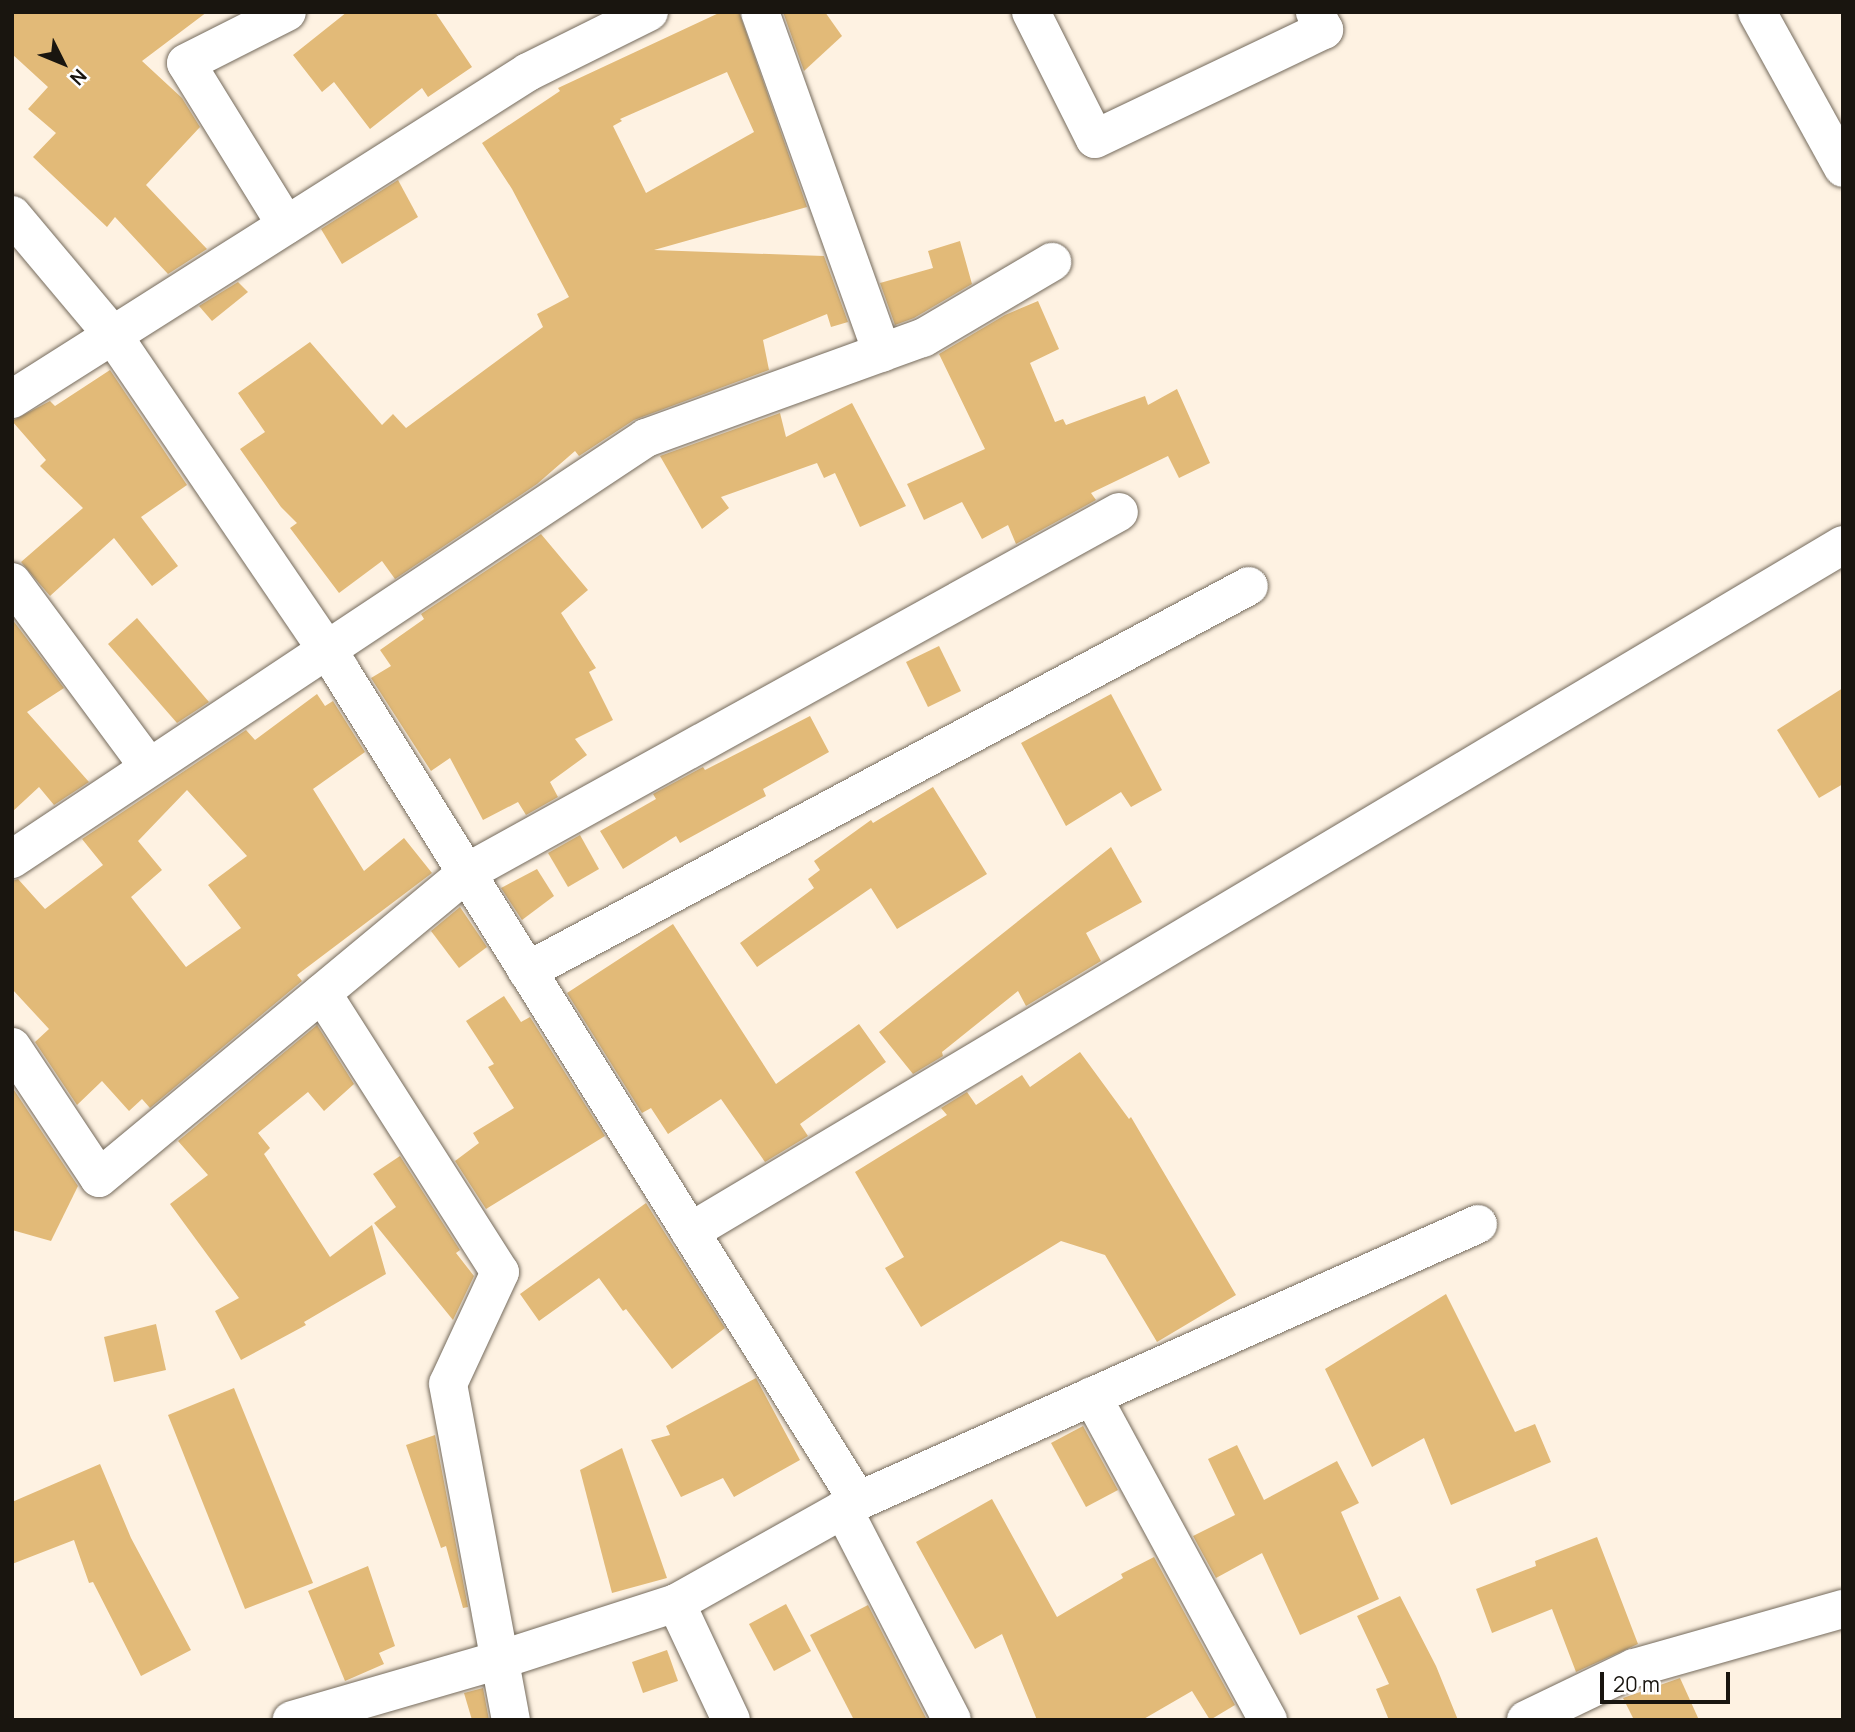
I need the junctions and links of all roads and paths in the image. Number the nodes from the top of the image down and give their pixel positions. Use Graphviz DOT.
graph roads {
  1 [pos="287,12"];
  2 [pos="649,12"];
  3 [pos="760,12"];
  4 [pos="1031,12"];
  5 [pos="1315,12"];
  6 [pos="1757,12"];
  7 [pos="1831,118"];
  8 [pos="1843,168"];
  9 [pos="12,215"];
  10 [pos="286,225"];
  11 [pos="1052,262"];
  12 [pos="112,334"];
  13 [pos="882,353"];
  14 [pos="12,399"];
  15 [pos="1119,512"];
  16 [pos="1843,545"];
  17 [pos="12,582"];
  18 [pos="1249,586"];
  19 [pos="326,649"];
  20 [pos="149,767"];
  21 [pos="12,859"];
  22 [pos="466,873"];
  23 [pos="527,971"];
  24 [pos="322,993"];
  25 [pos="12,1047"];
  26 [pos="1478,1224"];
  27 [pos="690,1232"];
  28 [pos="1092,1396"];
  29 [pos="850,1505"];
  30 [pos="676,1603"];
  31 [pos="1843,1609"];
  32 [pos="499,1660"];
  33 [pos="292,1720"];
  34 [pos="511,1720"];
  35 [pos="731,1720"];
  36 [pos="952,1720"];
  37 [pos="1268,1720"];
  38 [pos="1526,1720"];
  1 -- 10 [label="street"];
  2 -- 10 [label="street"];
  3 -- 13 [label="street"];
  4 -- 5 [label="street"];
  6 -- 7 [label="street"];
  7 -- 8 [label="street"];
  9 -- 12 [label="street"];
  10 -- 12 [label="street"];
  11 -- 13 [label="street"];
  12 -- 14 [label="street"];
  12 -- 19 [label="street"];
  13 -- 19 [label="street"];
  15 -- 22 [label="street"];
  16 -- 27 [label="street"];
  17 -- 20 [label="street"];
  18 -- 23 [label="street"];
  19 -- 20 [label="street"];
  19 -- 22 [label="street"];
  20 -- 21 [label="street"];
  22 -- 23 [label="street"];
  22 -- 24 [label="street"];
  23 -- 27 [label="street"];
  24 -- 25 [label="street"];
  24 -- 32 [label="street"];
  26 -- 28 [label="street"];
  27 -- 29 [label="street"];
  28 -- 29 [label="street"];
  28 -- 37 [label="street"];
  29 -- 30 [label="street"];
  29 -- 36 [label="street"];
  30 -- 32 [label="street"];
  30 -- 35 [label="street"];
  31 -- 38 [label="street"];
  32 -- 33 [label="street"];
  32 -- 34 [label="street"];
}
